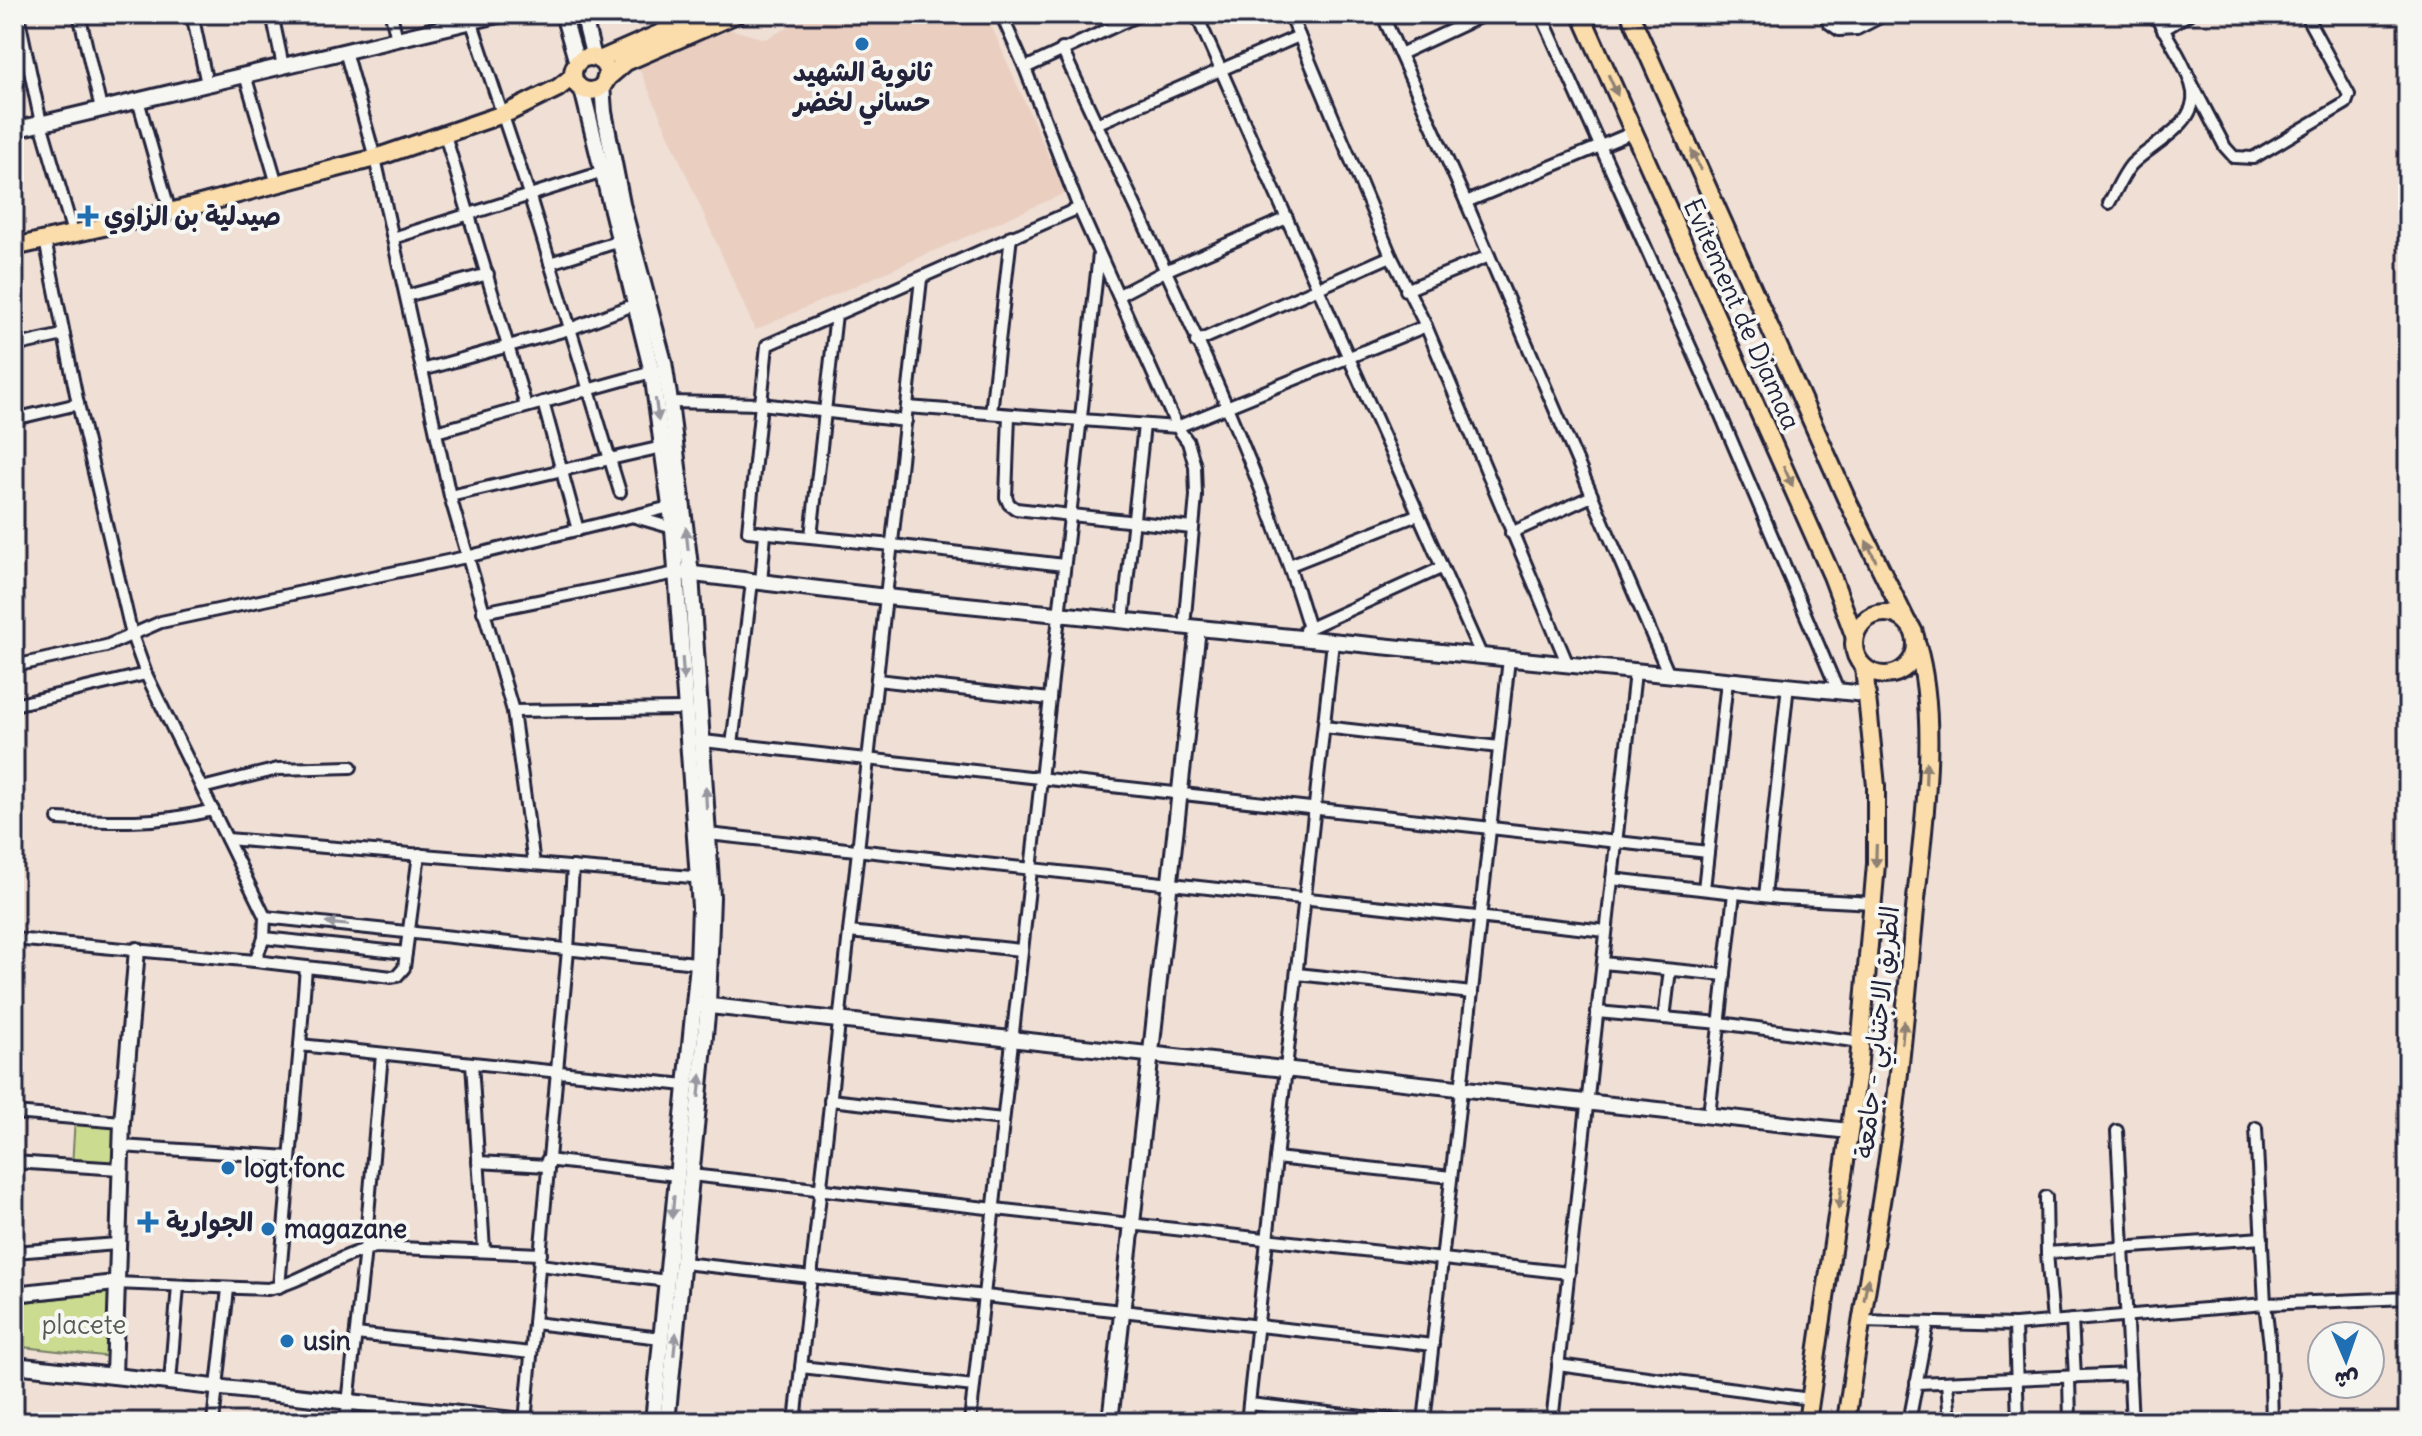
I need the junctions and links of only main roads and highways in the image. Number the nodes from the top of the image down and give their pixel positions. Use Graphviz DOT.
graph roads {
  1 [pos="704,14"];
  2 [pos="737,14"];
  3 [pos="1581,14"];
  4 [pos="1630,14"];
  5 [pos="597,59"];
  6 [pos="577,78"];
  7 [pos="604,82"];
  8 [pos="14,247"];
  9 [pos="1906,620"];
  10 [pos="1854,635"];
  11 [pos="1917,645"];
  12 [pos="1864,667"];
  13 [pos="1807,1422"];
  14 [pos="1846,1422"];
  1 -- 5 [label="main road"];
  2 -- 7 [label="main road"];
  3 -- 10 [label="main road, Evitement de Djamaa, one-way"];
  9 -- 4 [label="main road, Evitement de Djamaa, one-way"];
  5 -- 6 [label="main road"];
  5 -- 7 [label="main road"];
  6 -- 7 [label="main road"];
  6 -- 8 [label="main road"];
  9 -- 10 [label="main road"];
  9 -- 11 [label="main road"];
  10 -- 12 [label="main road"];
  11 -- 12 [label="main road"];
  14 -- 11 [label="main road, الطريق الاجتنابي - جامعة, one-way"];
  12 -- 13 [label="main road, الطريق الاجتنابي - جامعة, one-way"];
}
